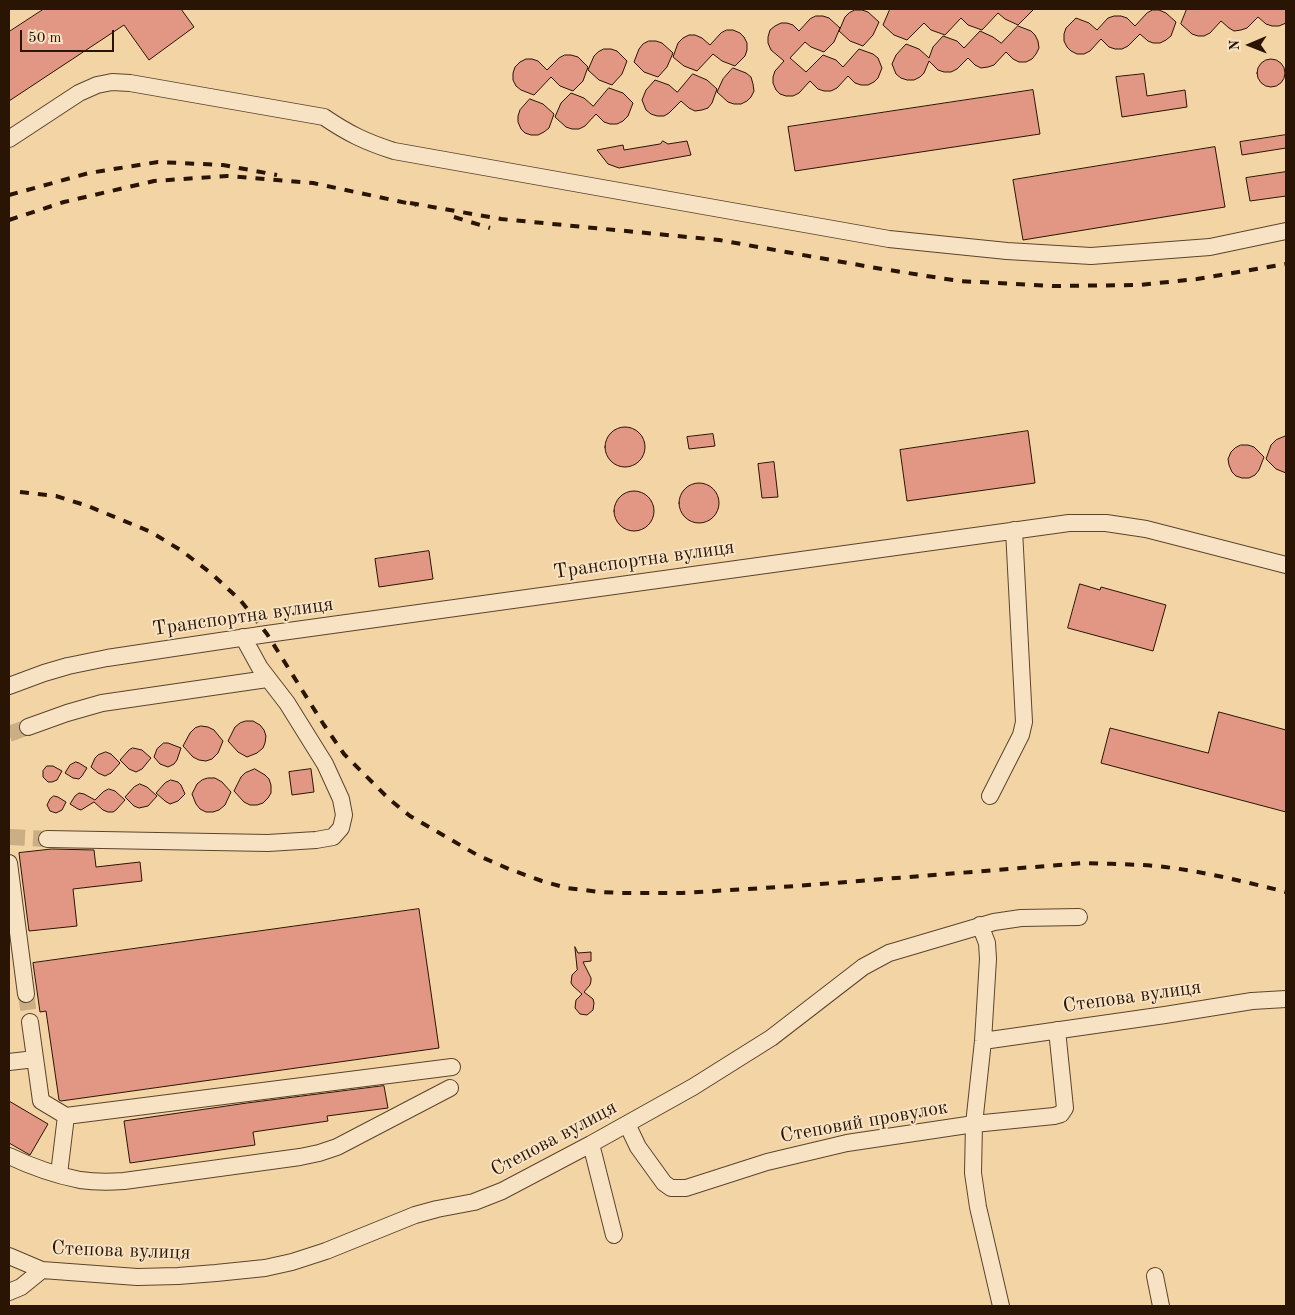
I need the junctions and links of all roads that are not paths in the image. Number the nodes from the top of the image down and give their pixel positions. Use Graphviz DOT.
graph roads {
  1 [pos="9,139"];
  2 [pos="1286,232"];
  3 [pos="1014,530"];
  4 [pos="1286,565"];
  5 [pos="243,638"];
  6 [pos="267,679"];
  7 [pos="9,686"];
  8 [pos="28,727"];
  9 [pos="990,796"];
  10 [pos="47,839"];
  11 [pos="9,863"];
  12 [pos="12,913"];
  13 [pos="1079,917"];
  14 [pos="980,925"];
  15 [pos="26,994"];
  16 [pos="1286,999"];
  17 [pos="30,1022"];
  18 [pos="1057,1030"];
  19 [pos="983,1041"];
  20 [pos="35,1058"];
  21 [pos="9,1062"];
  22 [pos="452,1067"];
  23 [pos="450,1088"];
  24 [pos="66,1116"];
  25 [pos="627,1124"];
  26 [pos="974,1124"];
  27 [pos="591,1144"];
  28 [pos="9,1156"];
  29 [pos="59,1174"];
  30 [pos="614,1235"];
  31 [pos="9,1256"];
  32 [pos="42,1270"];
  33 [pos="1155,1276"];
  34 [pos="9,1292"];
  35 [pos="1002,1306"];
  36 [pos="1161,1306"];
  1 -- 2 [label="street"];
  3 -- 4 [label="street, Транспортна вулиця"];
  3 -- 5 [label="street, Транспортна вулиця"];
  3 -- 9 [label="street"];
  5 -- 6 [label="street"];
  5 -- 7 [label="street, Транспортна вулиця"];
  6 -- 8 [label="street"];
  6 -- 10 [label="street"];
  11 -- 12 [label="street"];
  12 -- 15 [label="street"];
  13 -- 14 [label="street, Степова вулиця"];
  14 -- 19 [label="street"];
  14 -- 25 [label="street, Степова вулиця"];
  16 -- 18 [label="street, Степова вулиця"];
  17 -- 20 [label="street"];
  18 -- 19 [label="street, Степова вулиця"];
  18 -- 26 [label="street, Степовий провулок"];
  19 -- 26 [label="street"];
  20 -- 21 [label="street"];
  20 -- 24 [label="street"];
  22 -- 24 [label="street"];
  23 -- 29 [label="street"];
  24 -- 29 [label="street"];
  25 -- 26 [label="street, Степовий провулок"];
  25 -- 27 [label="street, Степова вулиця"];
  26 -- 35 [label="street"];
  27 -- 30 [label="street"];
  27 -- 32 [label="street, Степова вулиця"];
  28 -- 29 [label="street"];
  31 -- 32 [label="street, Степова вулиця"];
  32 -- 34 [label="street"];
  33 -- 36 [label="street"];
}
